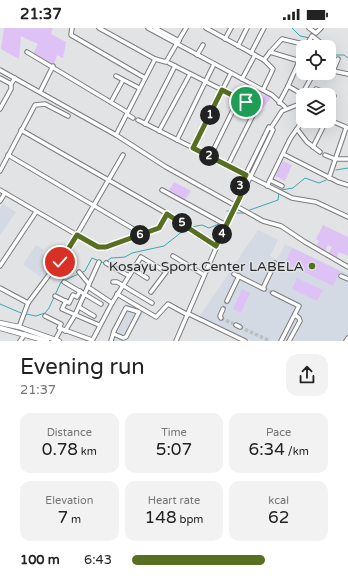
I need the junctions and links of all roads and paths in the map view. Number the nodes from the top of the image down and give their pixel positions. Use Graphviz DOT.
graph roads {
  1 [pos="72,28"];
  2 [pos="99,28"];
  3 [pos="148,28"];
  4 [pos="155,28"];
  5 [pos="186,28"];
  6 [pos="231,28"];
  7 [pos="247,28"];
  8 [pos="264,28"];
  9 [pos="309,28"];
  10 [pos="320,28"];
  11 [pos="210,29"];
  12 [pos="225,39"];
  13 [pos="178,42"];
  14 [pos="296,43"];
  15 [pos="203,45"];
  16 [pos="238,46"];
  17 [pos="27,52"];
  18 [pos="270,52"];
  19 [pos="197,54"];
  20 [pos="253,54"];
  21 [pos="155,59"];
  22 [pos="338,59"];
  23 [pos="264,60"];
  24 [pos="296,60"];
  25 [pos="336,62"];
  26 [pos="169,64"];
  27 [pos="214,64"];
  28 [pos="53,66"];
  29 [pos="175,66"];
  30 [pos="0,70"];
  31 [pos="296,71"];
  32 [pos="336,71"];
  33 [pos="231,73"];
  34 [pos="190,74"];
  35 [pos="348,74"];
  36 [pos="116,76"];
  37 [pos="0,78"];
  38 [pos="15,78"];
  39 [pos="145,78"];
  40 [pos="242,78"];
  41 [pos="123,80"];
  42 [pos="310,80"];
  43 [pos="205,82"];
  44 [pos="11,84"];
  45 [pos="288,86"];
  46 [pos="139,88"];
  47 [pos="222,90"];
  48 [pos="263,90"];
  49 [pos="40,92"];
  50 [pos="56,101"];
  51 [pos="111,102"];
  52 [pos="237,102"];
  53 [pos="246,102"];
  54 [pos="280,103"];
  55 [pos="296,105"];
  56 [pos="54,106"];
  57 [pos="285,107"];
  58 [pos="0,109"];
  59 [pos="254,112"];
  60 [pos="127,113"];
  61 [pos="68,116"];
  62 [pos="134,118"];
  63 [pos="138,120"];
  64 [pos="336,123"];
  65 [pos="145,124"];
  66 [pos="325,128"];
  67 [pos="347,128"];
  68 [pos="297,129"];
  69 [pos="21,130"];
  70 [pos="159,131"];
  71 [pos="116,135"];
  72 [pos="177,140"];
  73 [pos="313,147"];
  74 [pos="193,148"];
  75 [pos="320,152"];
  76 [pos="282,154"];
  77 [pos="8,155"];
  78 [pos="123,155"];
  79 [pos="325,155"];
  80 [pos="210,156"];
  81 [pos="335,159"];
  82 [pos="348,159"];
  83 [pos="228,165"];
  84 [pos="0,171"];
  85 [pos="248,176"];
  86 [pos="329,178"];
  87 [pos="270,180"];
  88 [pos="109,181"];
  89 [pos="348,185"];
  90 [pos="267,186"];
  91 [pos="282,186"];
  92 [pos="0,190"];
  93 [pos="162,190"];
  94 [pos="5,193"];
  95 [pos="0,201"];
  96 [pos="94,205"];
  97 [pos="236,206"];
  98 [pos="36,212"];
  99 [pos="167,214"];
  100 [pos="348,217"];
  101 [pos="226,225"];
  102 [pos="142,234"];
  103 [pos="77,235"];
  104 [pos="216,246"];
  105 [pos="173,256"];
  106 [pos="99,262"];
  107 [pos="106,263"];
  108 [pos="275,263"];
  109 [pos="0,266"];
  110 [pos="348,267"];
  111 [pos="133,269"];
  112 [pos="80,273"];
  113 [pos="234,274"];
  114 [pos="204,275"];
  115 [pos="128,276"];
  116 [pos="239,276"];
  117 [pos="341,276"];
  118 [pos="147,278"];
  119 [pos="348,279"];
  120 [pos="64,282"];
  121 [pos="113,282"];
  122 [pos="123,285"];
  123 [pos="89,286"];
  124 [pos="0,288"];
  125 [pos="80,291"];
  126 [pos="151,292"];
  127 [pos="273,292"];
  128 [pos="85,294"];
  129 [pos="117,294"];
  130 [pos="55,296"];
  131 [pos="144,298"];
  132 [pos="66,301"];
  133 [pos="227,301"];
  134 [pos="28,303"];
  135 [pos="112,303"];
  136 [pos="152,303"];
  137 [pos="101,304"];
  138 [pos="138,306"];
  139 [pos="79,307"];
  140 [pos="223,309"];
  141 [pos="75,315"];
  142 [pos="189,315"];
  143 [pos="295,315"];
  144 [pos="45,316"];
  145 [pos="94,316"];
  146 [pos="221,318"];
  147 [pos="0,323"];
  148 [pos="99,325"];
  149 [pos="236,325"];
  150 [pos="19,327"];
  151 [pos="240,327"];
  152 [pos="0,328"];
  153 [pos="63,330"];
  154 [pos="25,334"];
  155 [pos="115,335"];
  156 [pos="348,338"];
  157 [pos="57,340"];
  158 [pos="282,340"];
  159 [pos="20,341"];
  160 [pos="47,341"];
  161 [pos="92,341"];
  162 [pos="112,341"];
  163 [pos="176,341"];
  164 [pos="245,341"];
  165 [pos="289,341"];
  166 [pos="346,341"];
  1 -- 39 [label="street"];
  2 -- 21 [label="street"];
  3 -- 13 [label="street"];
  4 -- 13 [label="street"];
  5 -- 13 [label="street"];
  6 -- 12 [label="street"];
  7 -- 16 [label="street"];
  8 -- 20 [label="street"];
  9 -- 10 [label="street"];
  11 -- 12 [label="street"];
  12 -- 16 [label="street"];
  13 -- 19 [label="street"];
  13 -- 21 [label="street"];
  14 -- 18 [label="street"];
  15 -- 19 [label="street"];
  16 -- 20 [label="street"];
  17 -- 28 [label="street"];
  18 -- 23 [label="street"];
  18 -- 24 [label="street"];
  19 -- 27 [label="street"];
  20 -- 23 [label="street"];
  20 -- 40 [label="street"];
  21 -- 39 [label="street"];
  22 -- 25 [label="street"];
  23 -- 48 [label="street"];
  26 -- 29 [label="street"];
  27 -- 33 [label="street"];
  27 -- 43 [label="street"];
  28 -- 49 [label="street"];
  28 -- 51 [label="street"];
  29 -- 34 [label="street"];
  29 -- 65 [label="street"];
  30 -- 38 [label="street"];
  31 -- 45 [label="street"];
  32 -- 35 [label="street"];
  33 -- 40 [label="street"];
  33 -- 47 [label="street"];
  34 -- 43 [label="street"];
  34 -- 70 [label="street"];
  36 -- 41 [label="street"];
  37 -- 44 [label="street"];
  38 -- 44 [label="street"];
  38 -- 49 [label="street"];
  39 -- 46 [label="street"];
  40 -- 48 [label="street"];
  41 -- 46 [label="street"];
  41 -- 51 [label="street"];
  42 -- 45 [label="street"];
  43 -- 47 [label="street"];
  43 -- 72 [label="street"];
  44 -- 58 [label="street"];
  45 -- 54 [label="street"];
  46 -- 60 [label="street"];
  47 -- 53 [label="street"];
  47 -- 74 [label="street"];
  48 -- 54 [label="street"];
  49 -- 50 [label="street"];
  50 -- 56 [label="street"];
  50 -- 71 [label="street"];
  51 -- 60 [label="street"];
  52 -- 80 [label="street"];
  54 -- 57 [label="street"];
  55 -- 85 [label="street"];
  59 -- 83 [label="street"];
  60 -- 62 [label="street"];
  60 -- 71 [label="street"];
  61 -- 69 [label="street"];
  63 -- 65 [label="street"];
  64 -- 67 [label="street"];
  65 -- 70 [label="street"];
  66 -- 73 [label="street"];
  67 -- 81 [label="street"];
  68 -- 73 [label="street"];
  68 -- 76 [label="street"];
  69 -- 77 [label="street"];
  69 -- 88 [label="street"];
  70 -- 72 [label="street"];
  71 -- 97 [label="street"];
  72 -- 74 [label="street"];
  73 -- 75 [label="street"];
  74 -- 80 [label="street"];
  76 -- 86 [label="street"];
  76 -- 87 [label="street"];
  77 -- 84 [label="street"];
  77 -- 96 [label="street"];
  78 -- 88 [label="street"];
  79 -- 81 [label="street"];
  80 -- 83 [label="street"];
  81 -- 82 [label="street"];
  81 -- 86 [label="street"];
  83 -- 85 [label="street"];
  85 -- 90 [label="street"];
  85 -- 97 [label="street"];
  86 -- 89 [label="street"];
  87 -- 90 [label="street"];
  87 -- 91 [label="street"];
  88 -- 96 [label="street"];
  88 -- 99 [label="street"];
  90 -- 100 [label="street"];
  92 -- 94 [label="street"];
  93 -- 101 [label="street"];
  94 -- 95 [label="street"];
  94 -- 98 [label="street"];
  96 -- 102 [label="street"];
  96 -- 103 [label="street"];
  97 -- 101 [label="street"];
  97 -- 110 [label="street"];
  98 -- 103 [label="street"];
  98 -- 109 [label="street"];
  99 -- 102 [label="street"];
  99 -- 104 [label="street"];
  101 -- 104 [label="street"];
  102 -- 103 [label="street"];
  103 -- 134 [label="street"];
  104 -- 114 [label="street"];
  105 -- 114 [label="street"];
  106 -- 123 [label="street"];
  107 -- 115 [label="street"];
  108 -- 116 [label="street"];
  111 -- 115 [label="street"];
  111 -- 118 [label="street"];
  111 -- 126 [label="street"];
  112 -- 123 [label="street"];
  113 -- 116 [label="street"];
  114 -- 142 [label="street"];
  115 -- 122 [label="street"];
  116 -- 133 [label="street"];
  117 -- 119 [label="street"];
  120 -- 125 [label="street"];
  121 -- 122 [label="street"];
  122 -- 129 [label="street"];
  122 -- 131 [label="street"];
  123 -- 128 [label="street"];
  123 -- 135 [label="street"];
  124 -- 134 [label="street"];
  125 -- 128 [label="street"];
  125 -- 132 [label="street"];
  127 -- 143 [label="street"];
  128 -- 137 [label="street"];
  128 -- 139 [label="street"];
  129 -- 135 [label="street"];
  129 -- 138 [label="street"];
  130 -- 132 [label="street"];
  131 -- 136 [label="street"];
  131 -- 138 [label="street"];
  132 -- 141 [label="street"];
  134 -- 150 [label="street"];
  135 -- 148 [label="street"];
  138 -- 142 [label="street"];
  139 -- 141 [label="street"];
  139 -- 145 [label="street"];
  140 -- 146 [label="street"];
  141 -- 148 [label="street"];
  141 -- 153 [label="street"];
  142 -- 163 [label="street"];
  142 -- 164 [label="street"];
  143 -- 158 [label="street"];
  143 -- 165 [label="street"];
  144 -- 153 [label="street"];
  147 -- 150 [label="main road"];
  148 -- 161 [label="street"];
  149 -- 151 [label="street"];
  150 -- 157 [label="main road"];
  152 -- 154 [label="main road"];
  153 -- 157 [label="street"];
  153 -- 161 [label="street"];
  154 -- 159 [label="street"];
  154 -- 160 [label="main road"];
  155 -- 155 [label="street"];
  155 -- 162 [label="street"];
  156 -- 166 [label="street"];
  158 -- 165 [label="street"];
}
